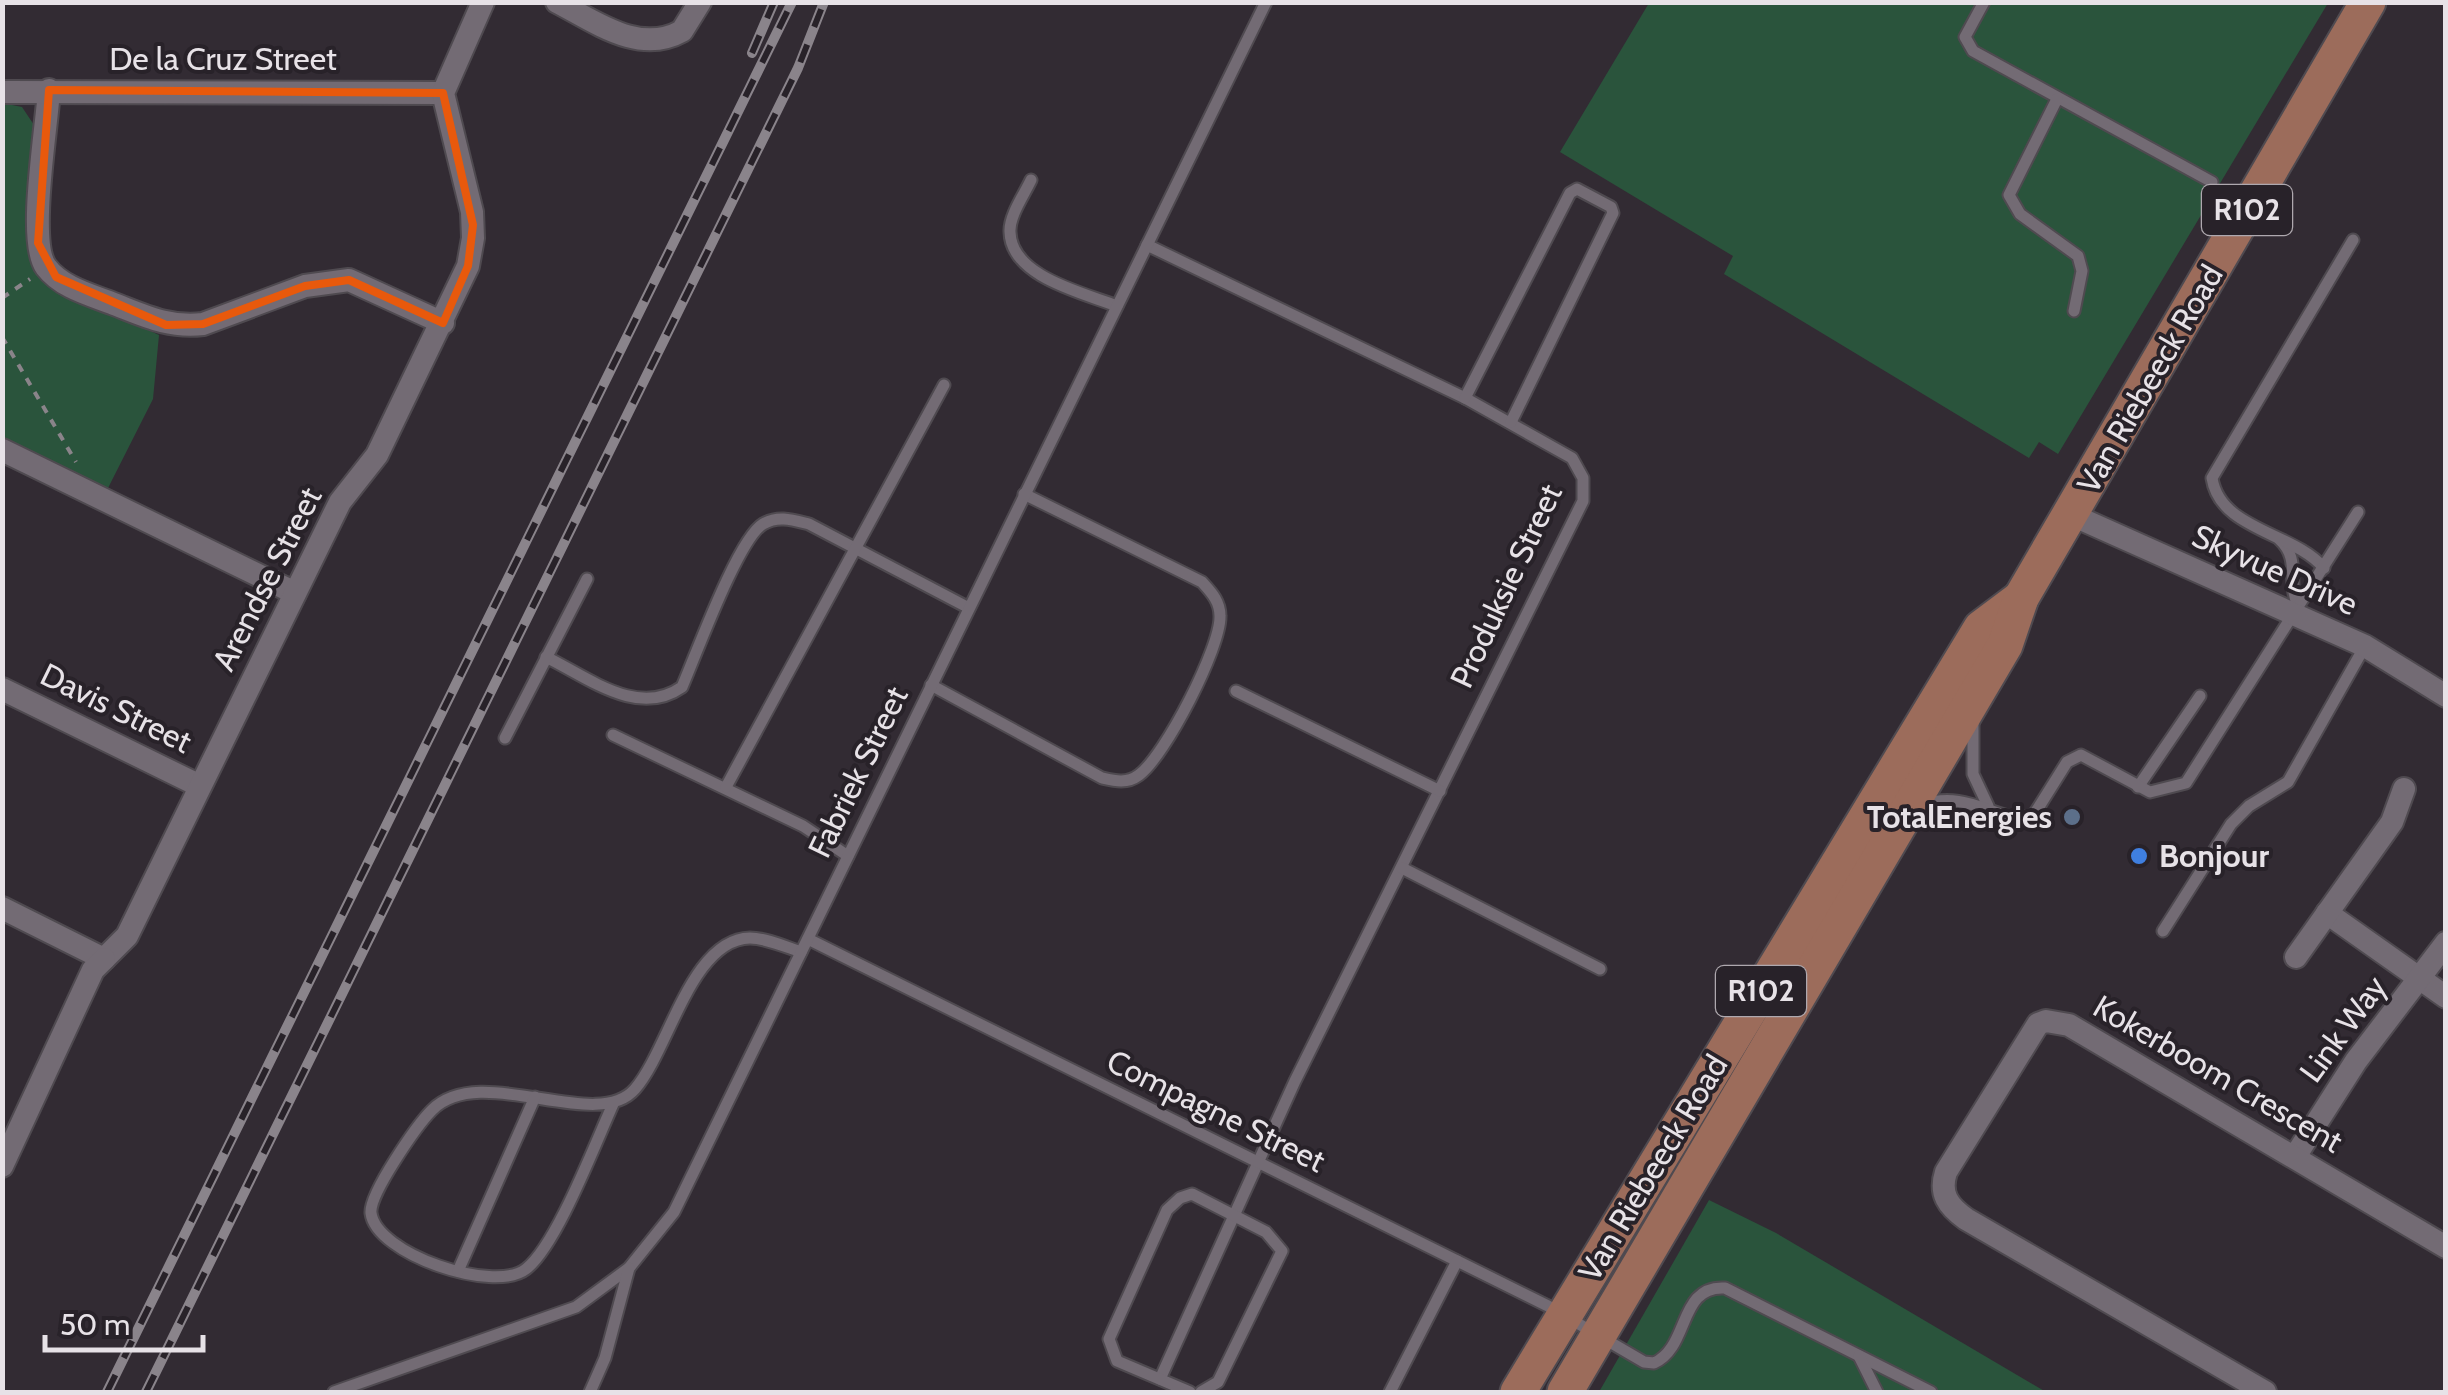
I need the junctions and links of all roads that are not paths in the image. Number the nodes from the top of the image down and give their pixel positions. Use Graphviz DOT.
graph roads {
  1 [pos="483,2"];
  2 [pos="557,2"];
  3 [pos="700,2"];
  4 [pos="1266,2"];
  5 [pos="1984,2"];
  6 [pos="2368,2"];
  7 [pos="49,90"];
  8 [pos="2,92"];
  9 [pos="443,94"];
  10 [pos="2058,98"];
  11 [pos="1030,180"];
  12 [pos="2212,182"];
  13 [pos="2353,240"];
  14 [pos="1147,245"];
  15 [pos="1117,306"];
  16 [pos="2074,311"];
  17 [pos="443,323"];
  18 [pos="944,385"];
  19 [pos="1465,398"];
  20 [pos="1511,422"];
  21 [pos="2,450"];
  22 [pos="1024,494"];
  23 [pos="2358,512"];
  24 [pos="2072,515"];
  25 [pos="2279,539"];
  26 [pos="856,550"];
  27 [pos="2324,568"];
  28 [pos="587,579"];
  29 [pos="295,593"];
  30 [pos="2020,598"];
  31 [pos="969,608"];
  32 [pos="2295,609"];
  33 [pos="2365,646"];
  34 [pos="546,658"];
  35 [pos="931,685"];
  36 [pos="2,689"];
  37 [pos="1236,691"];
  38 [pos="2200,696"];
  39 [pos="2446,696"];
  40 [pos="1975,698"];
  41 [pos="613,735"];
  42 [pos="505,738"];
  43 [pos="200,786"];
  44 [pos="726,787"];
  45 [pos="2138,787"];
  46 [pos="2404,789"];
  47 [pos="1440,791"];
  48 [pos="1988,806"];
  49 [pos="1907,812"];
  50 [pos="848,856"];
  51 [pos="1402,868"];
  52 [pos="2,908"];
  53 [pos="2327,913"];
  54 [pos="2163,932"];
  55 [pos="808,938"];
  56 [pos="2446,942"];
  57 [pos="801,952"];
  58 [pos="2296,956"];
  59 [pos="104,959"];
  60 [pos="1600,969"];
  61 [pos="2420,979"];
  62 [pos="2446,997"];
  63 [pos="535,1096"];
  64 [pos="614,1102"];
  65 [pos="2296,1155"];
  66 [pos="1259,1165"];
  67 [pos="2,1166"];
  68 [pos="1234,1212"];
  69 [pos="2446,1246"];
  70 [pos="1457,1261"];
  71 [pos="629,1268"];
  72 [pos="458,1271"];
  73 [pos="1564,1316"];
  74 [pos="1598,1335"];
  75 [pos="1859,1356"];
  76 [pos="1160,1379"];
  77 [pos="334,1392"];
  78 [pos="590,1392"];
  79 [pos="1190,1392"];
  80 [pos="1201,1392"];
  81 [pos="1390,1392"];
  82 [pos="1518,1392"];
  83 [pos="1565,1392"];
  84 [pos="1876,1392"];
  85 [pos="1931,1392"];
  86 [pos="2265,1392"];
  1 -- 9 [label="street"];
  2 -- 3 [label="street"];
  4 -- 14 [label="lane, Fabriek Street"];
  5 -- 10 [label="lane"];
  6 -- 24 [label="main road, Van Riebeeck Road / R102"];
  7 -- 8 [label="street, De la Cruz Street"];
  7 -- 9 [label="street, De la Cruz Street"];
  7 -- 17 [label="street"];
  9 -- 17 [label="street, Arendse Street"];
  10 -- 12 [label="lane"];
  10 -- 16 [label="lane"];
  11 -- 15 [label="lane"];
  13 -- 25 [label="lane"];
  14 -- 15 [label="lane, Fabriek Street"];
  14 -- 19 [label="lane, Produksie Street"];
  15 -- 22 [label="lane, Fabriek Street"];
  17 -- 29 [label="street, Arendse Street"];
  18 -- 26 [label="lane"];
  19 -- 20 [label="lane, Produksie Street"];
  19 -- 20 [label="lane"];
  20 -- 47 [label="lane, Produksie Street"];
  21 -- 29 [label="street"];
  22 -- 31 [label="lane, Fabriek Street"];
  22 -- 35 [label="lane"];
  23 -- 27 [label="lane"];
  24 -- 30 [label="main road, Van Riebeeck Road / R102"];
  24 -- 32 [label="street, Skyvue Drive"];
  25 -- 27 [label="lane"];
  25 -- 32 [label="lane"];
  26 -- 31 [label="lane"];
  26 -- 34 [label="lane"];
  26 -- 44 [label="lane"];
  27 -- 32 [label="lane"];
  28 -- 34 [label="lane"];
  29 -- 43 [label="street, Arendse Street"];
  30 -- 40 [label="main road, Van Riebeeck Road / R102"];
  30 -- 73 [label="main road, Van Riebeeck Road / R102"];
  31 -- 35 [label="lane, Fabriek Street"];
  32 -- 33 [label="street, Skyvue Drive"];
  32 -- 45 [label="lane"];
  33 -- 39 [label="street, Skyvue Drive"];
  33 -- 54 [label="lane"];
  34 -- 42 [label="lane"];
  35 -- 50 [label="lane, Fabriek Street"];
  36 -- 43 [label="street, Davis Street"];
  37 -- 47 [label="lane"];
  38 -- 45 [label="lane"];
  40 -- 48 [label="lane"];
  40 -- 49 [label="main road, Van Riebeeck Road / R102"];
  41 -- 44 [label="lane"];
  43 -- 59 [label="street, Arendse Street"];
  44 -- 50 [label="lane"];
  45 -- 48 [label="lane"];
  46 -- 53 [label="street"];
  47 -- 51 [label="lane, Produksie Street"];
  48 -- 49 [label="lane"];
  49 -- 74 [label="main road, Van Riebeeck Road / R102"];
  50 -- 55 [label="lane, Fabriek Street"];
  51 -- 60 [label="lane"];
  51 -- 66 [label="lane, Produksie Street"];
  52 -- 59 [label="street"];
  53 -- 58 [label="street"];
  53 -- 61 [label="street"];
  55 -- 57 [label="lane, Fabriek Street"];
  55 -- 66 [label="lane, Compagne Street"];
  56 -- 61 [label="street, Link Way"];
  57 -- 64 [label="lane"];
  57 -- 71 [label="lane, Fabriek Street"];
  59 -- 67 [label="street, Arendse Street"];
  61 -- 62 [label="street"];
  61 -- 65 [label="street, Link Way"];
  63 -- 64 [label="lane"];
  63 -- 72 [label="lane"];
  63 -- 72 [label="lane"];
  64 -- 72 [label="lane"];
  65 -- 69 [label="street, Kokerboom Crescent"];
  65 -- 86 [label="street, Kokerboom Crescent"];
  66 -- 68 [label="lane, Produksie Street"];
  66 -- 70 [label="lane, Compagne Street"];
  68 -- 76 [label="lane, Produksie Street"];
  68 -- 76 [label="lane"];
  68 -- 80 [label="lane"];
  70 -- 73 [label="lane, Compagne Street"];
  70 -- 81 [label="lane"];
  71 -- 77 [label="lane, Fabriek Street"];
  71 -- 78 [label="lane"];
  73 -- 74 [label="lane, Compagne Street"];
  73 -- 82 [label="main road, Van Riebeeck Road / R102"];
  74 -- 75 [label="lane, Compagne Street"];
  74 -- 83 [label="main road, Van Riebeeck Road / R102"];
  75 -- 84 [label="lane"];
  75 -- 85 [label="lane"];
  76 -- 79 [label="lane"];
}
